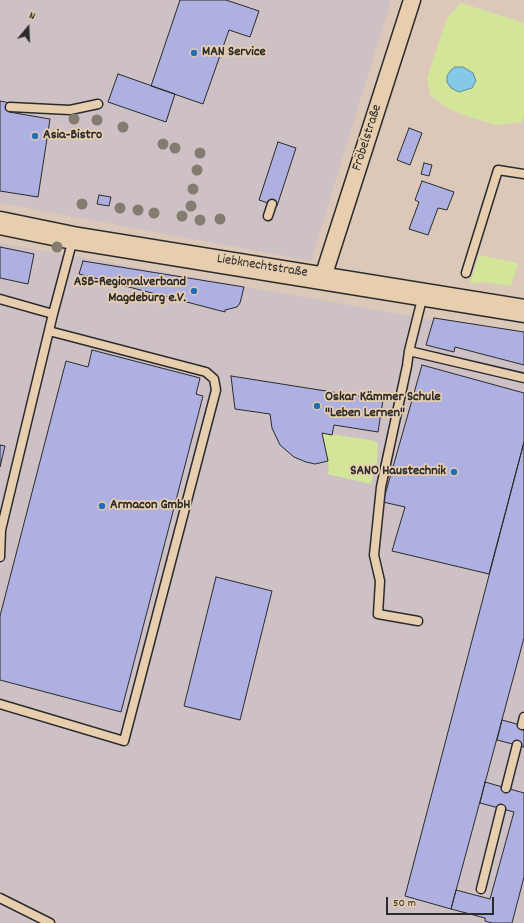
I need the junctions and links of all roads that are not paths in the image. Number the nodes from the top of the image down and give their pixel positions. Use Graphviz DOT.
graph roads {
  1 [pos="412,0"];
  2 [pos="98,104"];
  3 [pos="10,107"];
  4 [pos="524,174"];
  5 [pos="272,204"];
  6 [pos="268,216"];
  7 [pos="0,223"];
  8 [pos="73,238"];
  9 [pos="466,273"];
  10 [pos="323,277"];
  11 [pos="423,293"];
  12 [pos="0,300"];
  13 [pos="524,310"];
  14 [pos="53,314"];
  15 [pos="49,330"];
  16 [pos="409,351"];
  17 [pos="524,378"];
  18 [pos="0,530"];
  19 [pos="0,557"];
  20 [pos="418,621"];
  21 [pos="0,704"];
  22 [pos="517,745"];
  23 [pos="506,788"];
  24 [pos="501,809"];
  25 [pos="480,889"];
  26 [pos="0,898"];
  27 [pos="50,923"];
  1 -- 10 [label="street, Fröbelstraße"];
  2 -- 3 [label="lane"];
  4 -- 9 [label="lane"];
  5 -- 6 [label="lane"];
  7 -- 8 [label="street, Liebknechtstraße"];
  8 -- 10 [label="street, Liebknechtstraße"];
  8 -- 14 [label="lane"];
  10 -- 11 [label="street, Liebknechtstraße"];
  11 -- 13 [label="street, Liebknechtstraße"];
  11 -- 16 [label="lane"];
  12 -- 14 [label="lane"];
  14 -- 15 [label="lane"];
  15 -- 18 [label="lane"];
  15 -- 21 [label="lane"];
  16 -- 17 [label="lane"];
  16 -- 20 [label="lane"];
  18 -- 19 [label="lane"];
  22 -- 23 [label="lane"];
  24 -- 25 [label="lane"];
  26 -- 27 [label="lane"];
}
